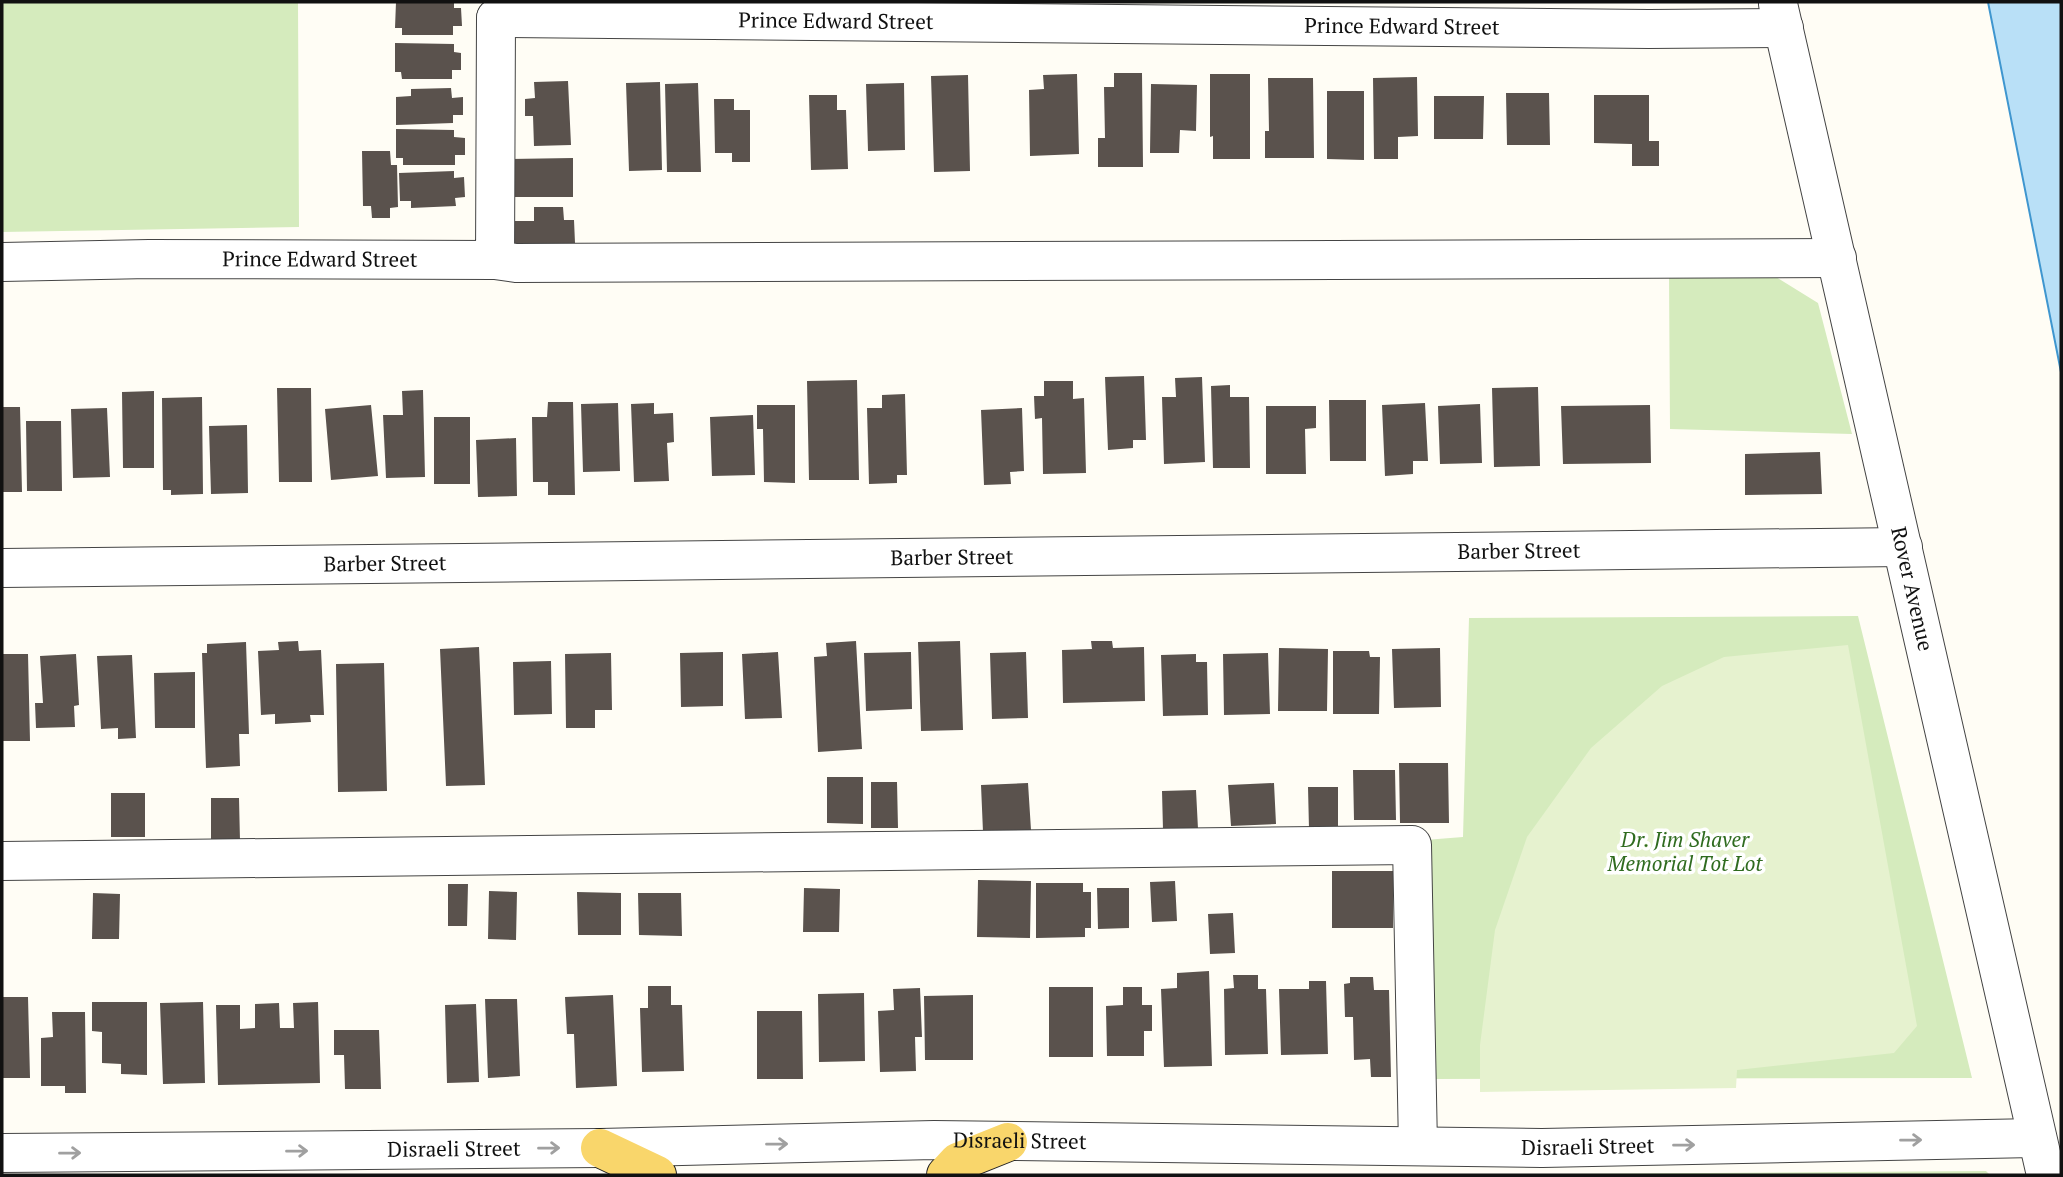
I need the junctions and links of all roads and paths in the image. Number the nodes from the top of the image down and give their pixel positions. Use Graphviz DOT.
graph roads {
  1 [pos="491,10"];
  2 [pos="1648,15"];
  3 [pos="1781,15"];
  4 [pos="1838,258"];
  5 [pos="495,260"];
  6 [pos="2,262"];
  7 [pos="1903,547"];
  8 [pos="2,568"];
  9 [pos="2,861"];
  10 [pos="2037,1138"];
  11 [pos="1007,1142"];
  12 [pos="1418,1146"];
  13 [pos="600,1148"];
  14 [pos="2,1153"];
  15 [pos="657,1175"];
  16 [pos="946,1175"];
  17 [pos="2046,1175"];
  1 -- 2 [label="street, Prince Edward Street"];
  1 -- 5 [label="street, Prince Edward Street"];
  2 -- 3 [label="street, Prince Edward Street"];
  3 -- 4 [label="street, Rover Avenue"];
  4 -- 5 [label="street"];
  4 -- 7 [label="street, Rover Avenue"];
  5 -- 6 [label="street, Prince Edward Street"];
  7 -- 8 [label="street, Barber Street"];
  7 -- 10 [label="street, Rover Avenue"];
  9 -- 12 [label="street"];
  12 -- 10 [label="street, Disraeli Street, one-way"];
  10 -- 17 [label="street, Rover Avenue"];
  11 -- 12 [label="street, Disraeli Street"];
  13 -- 11 [label="street, Disraeli Street, one-way"];
  11 -- 16 [label="main road"];
  14 -- 13 [label="street, Disraeli Street, one-way"];
  13 -- 15 [label="main road"];
}
